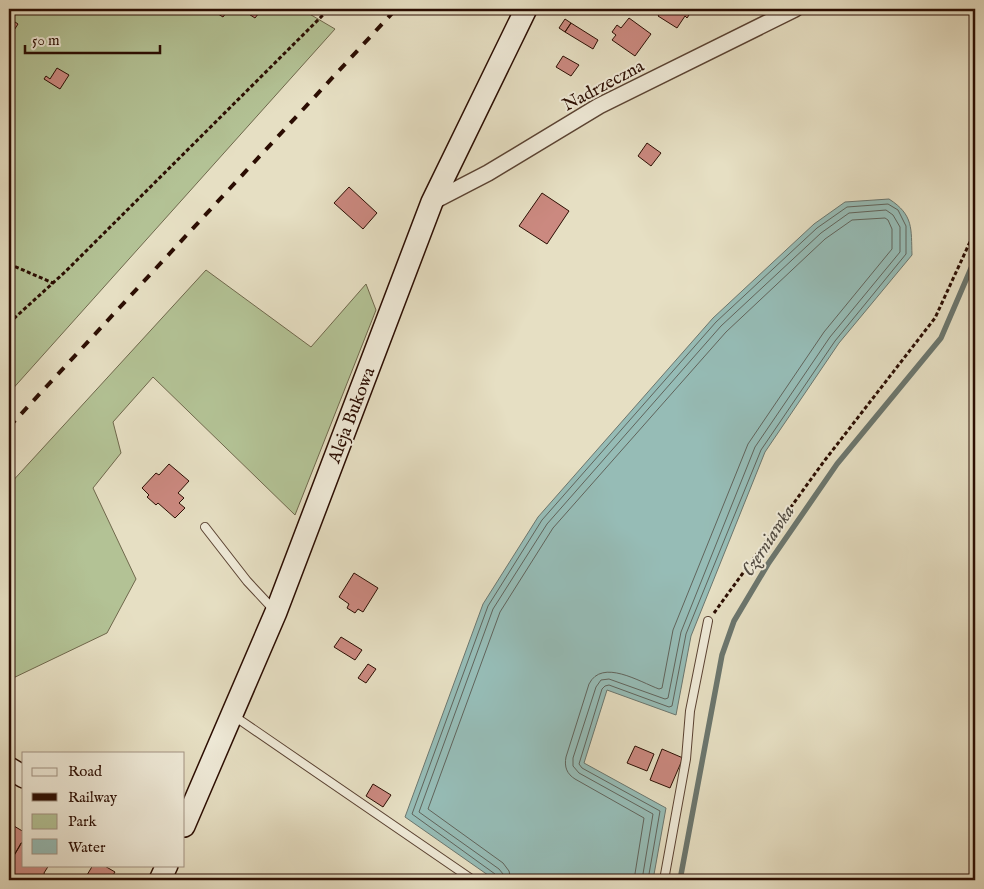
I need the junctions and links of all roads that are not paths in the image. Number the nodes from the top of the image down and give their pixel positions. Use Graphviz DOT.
graph roads {
  1 [pos="526,9"];
  2 [pos="795,9"];
  3 [pos="432,202"];
  4 [pos="205,527"];
  5 [pos="276,612"];
  6 [pos="708,621"];
  7 [pos="232,715"];
  8 [pos="9,768"];
  9 [pos="22,776"];
  10 [pos="185,824"];
  11 [pos="473,880"];
  12 [pos="664,880"];
  1 -- 3 [label="street, Aleja Bukowa"];
  2 -- 3 [label="street, Nadrzeczna"];
  3 -- 5 [label="street, Aleja Bukowa"];
  4 -- 5 [label="lane"];
  5 -- 7 [label="street, Aleja Bukowa"];
  6 -- 12 [label="lane"];
  7 -- 10 [label="street, Aleja Bukowa"];
  7 -- 11 [label="lane"];
  8 -- 9 [label="street"];
}
